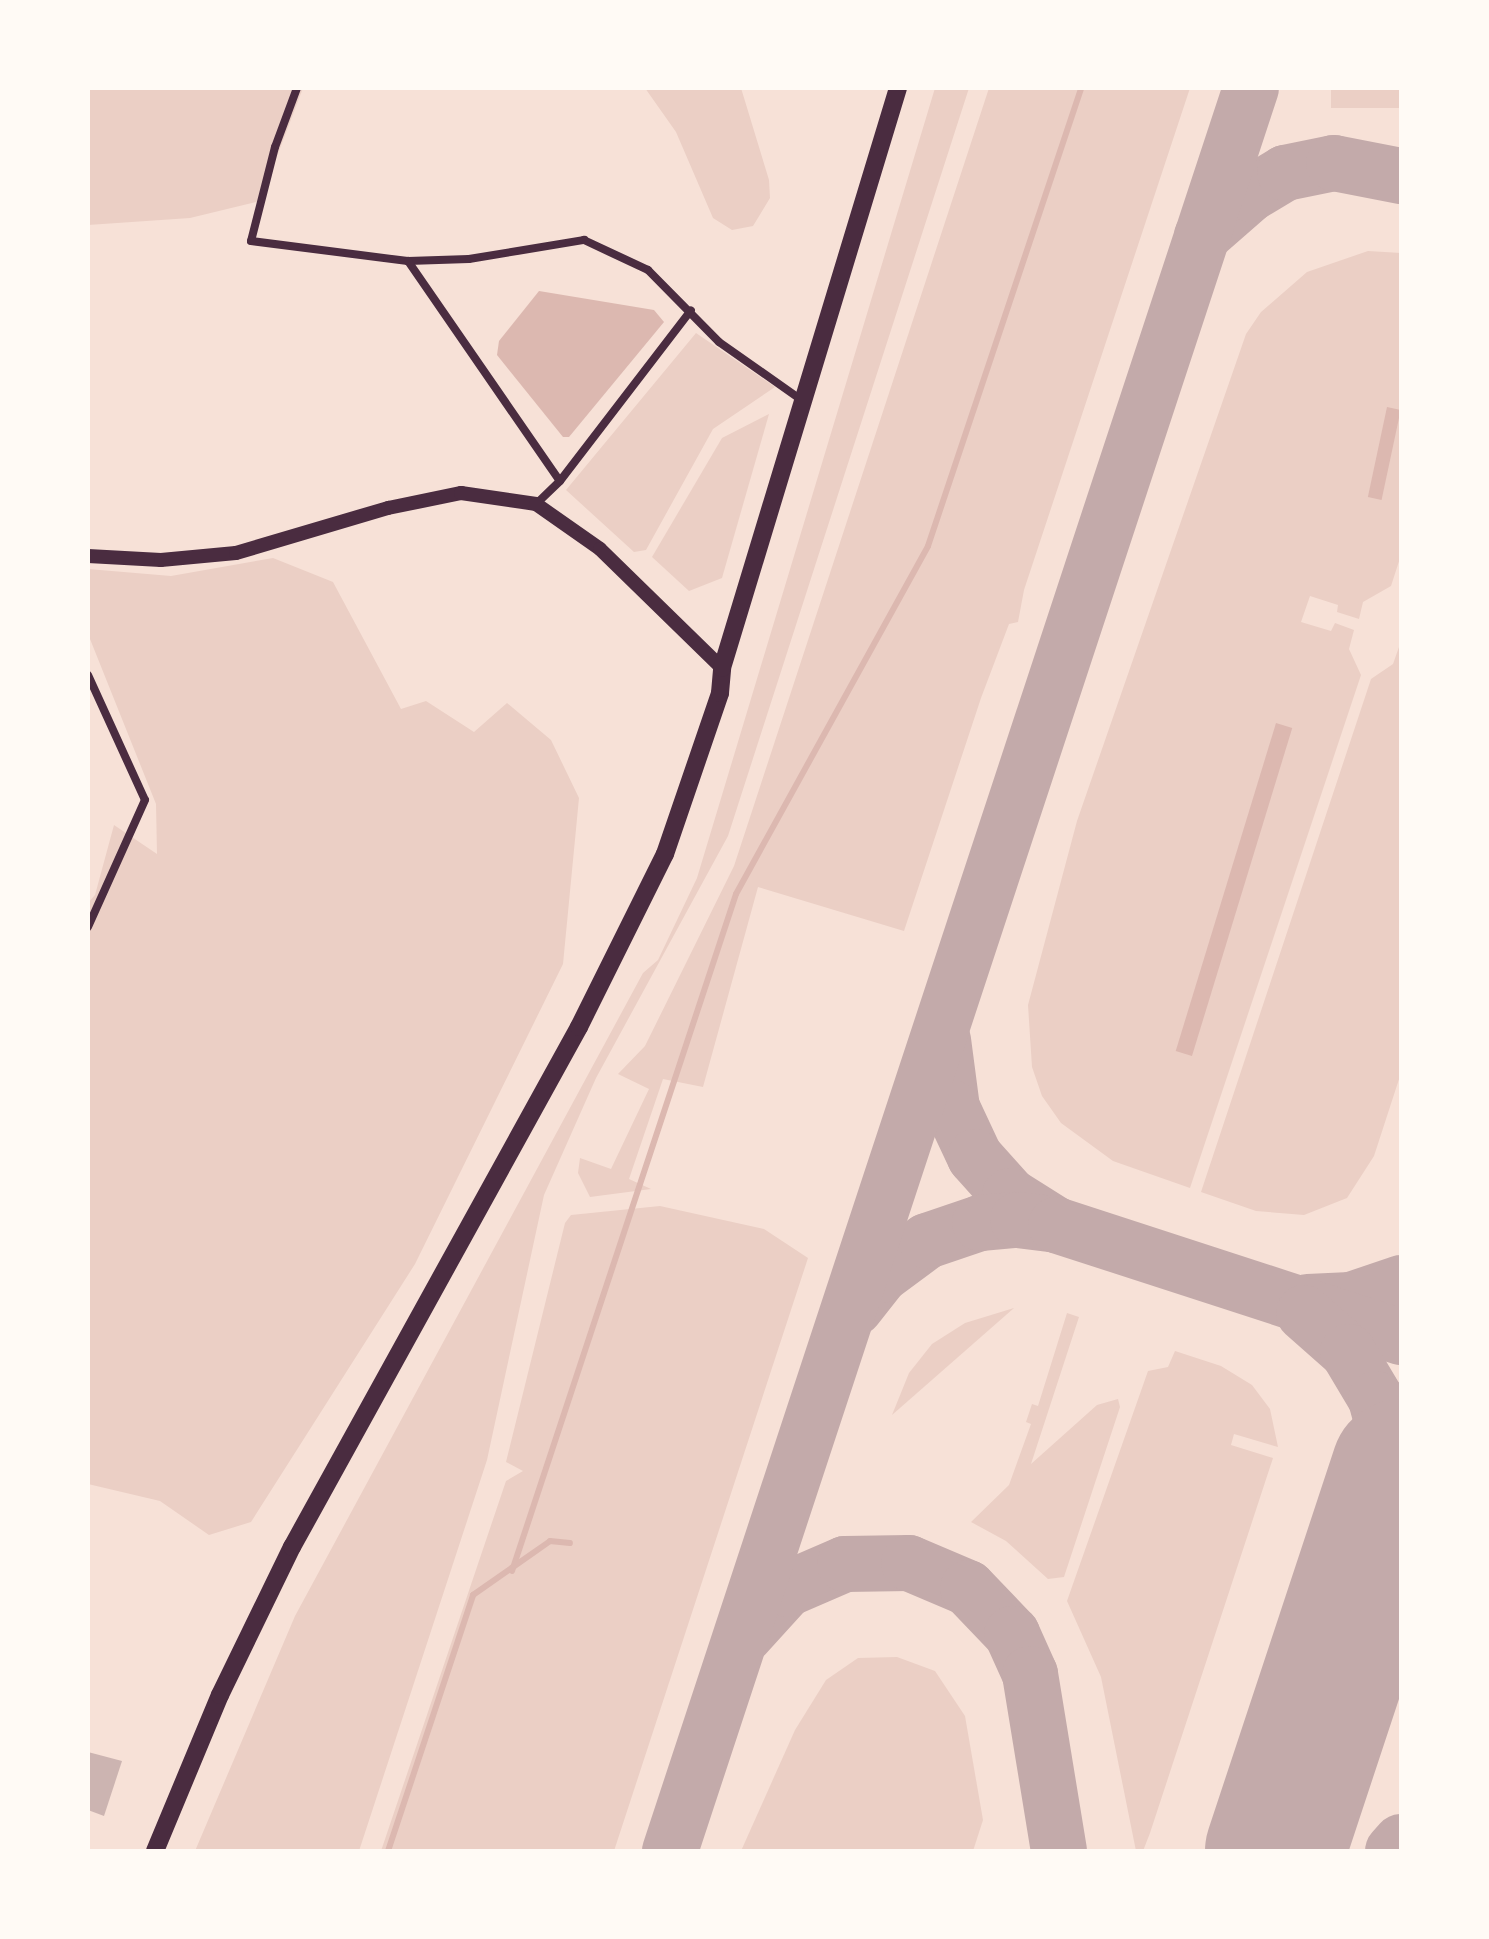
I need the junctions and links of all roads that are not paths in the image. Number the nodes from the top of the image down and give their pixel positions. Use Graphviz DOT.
graph roads {
  1 [pos="297,88"];
  2 [pos="898,88"];
  3 [pos="408,261"];
  4 [pos="691,310"];
  5 [pos="804,401"];
  6 [pos="560,481"];
  7 [pos="536,504"];
  8 [pos="88,556"];
  9 [pos="722,668"];
  10 [pos="88,675"];
  11 [pos="88,927"];
  12 [pos="155,1851"];
  1 -- 3 [label="street"];
  2 -- 5 [label="main road"];
  3 -- 4 [label="street"];
  3 -- 6 [label="street"];
  4 -- 5 [label="street"];
  4 -- 6 [label="street"];
  5 -- 9 [label="main road"];
  6 -- 7 [label="street"];
  7 -- 8 [label="street"];
  7 -- 9 [label="street"];
  9 -- 12 [label="main road"];
  10 -- 11 [label="street"];
}
